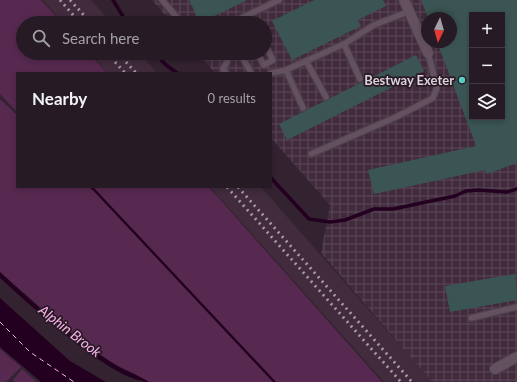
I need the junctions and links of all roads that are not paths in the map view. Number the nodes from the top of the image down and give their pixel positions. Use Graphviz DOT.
graph roads {
  1 [pos="162,0"];
  2 [pos="278,0"];
  3 [pos="404,0"];
  4 [pos="410,11"];
  5 [pos="176,16"];
  6 [pos="245,16"];
  7 [pos="344,44"];
  8 [pos="428,53"];
  9 [pos="272,57"];
  10 [pos="244,60"];
  11 [pos="261,60"];
  12 [pos="306,61"];
  13 [pos="227,62"];
  14 [pos="269,63"];
  15 [pos="286,70"];
  16 [pos="225,72"];
  17 [pos="250,72"];
  18 [pos="272,72"];
  19 [pos="272,73"];
  20 [pos="360,78"];
  21 [pos="326,97"];
  22 [pos="302,108"];
  23 [pos="311,154"];
  24 [pos="517,307"];
  25 [pos="471,318"];
  26 [pos="517,357"];
  27 [pos="495,368"];
  1 -- 5 [label="lane"];
  2 -- 6 [label="lane"];
  3 -- 4 [label="street"];
  4 -- 7 [label="lane"];
  4 -- 8 [label="street"];
  7 -- 12 [label="lane"];
  7 -- 20 [label="lane"];
  8 -- 23 [label="lane"];
  9 -- 14 [label="lane"];
  10 -- 17 [label="lane"];
  11 -- 14 [label="lane"];
  12 -- 15 [label="lane"];
  12 -- 21 [label="lane"];
  13 -- 16 [label="lane"];
  14 -- 18 [label="lane"];
  15 -- 19 [label="lane"];
  15 -- 22 [label="lane"];
  24 -- 25 [label="lane"];
  26 -- 27 [label="street"];
}
